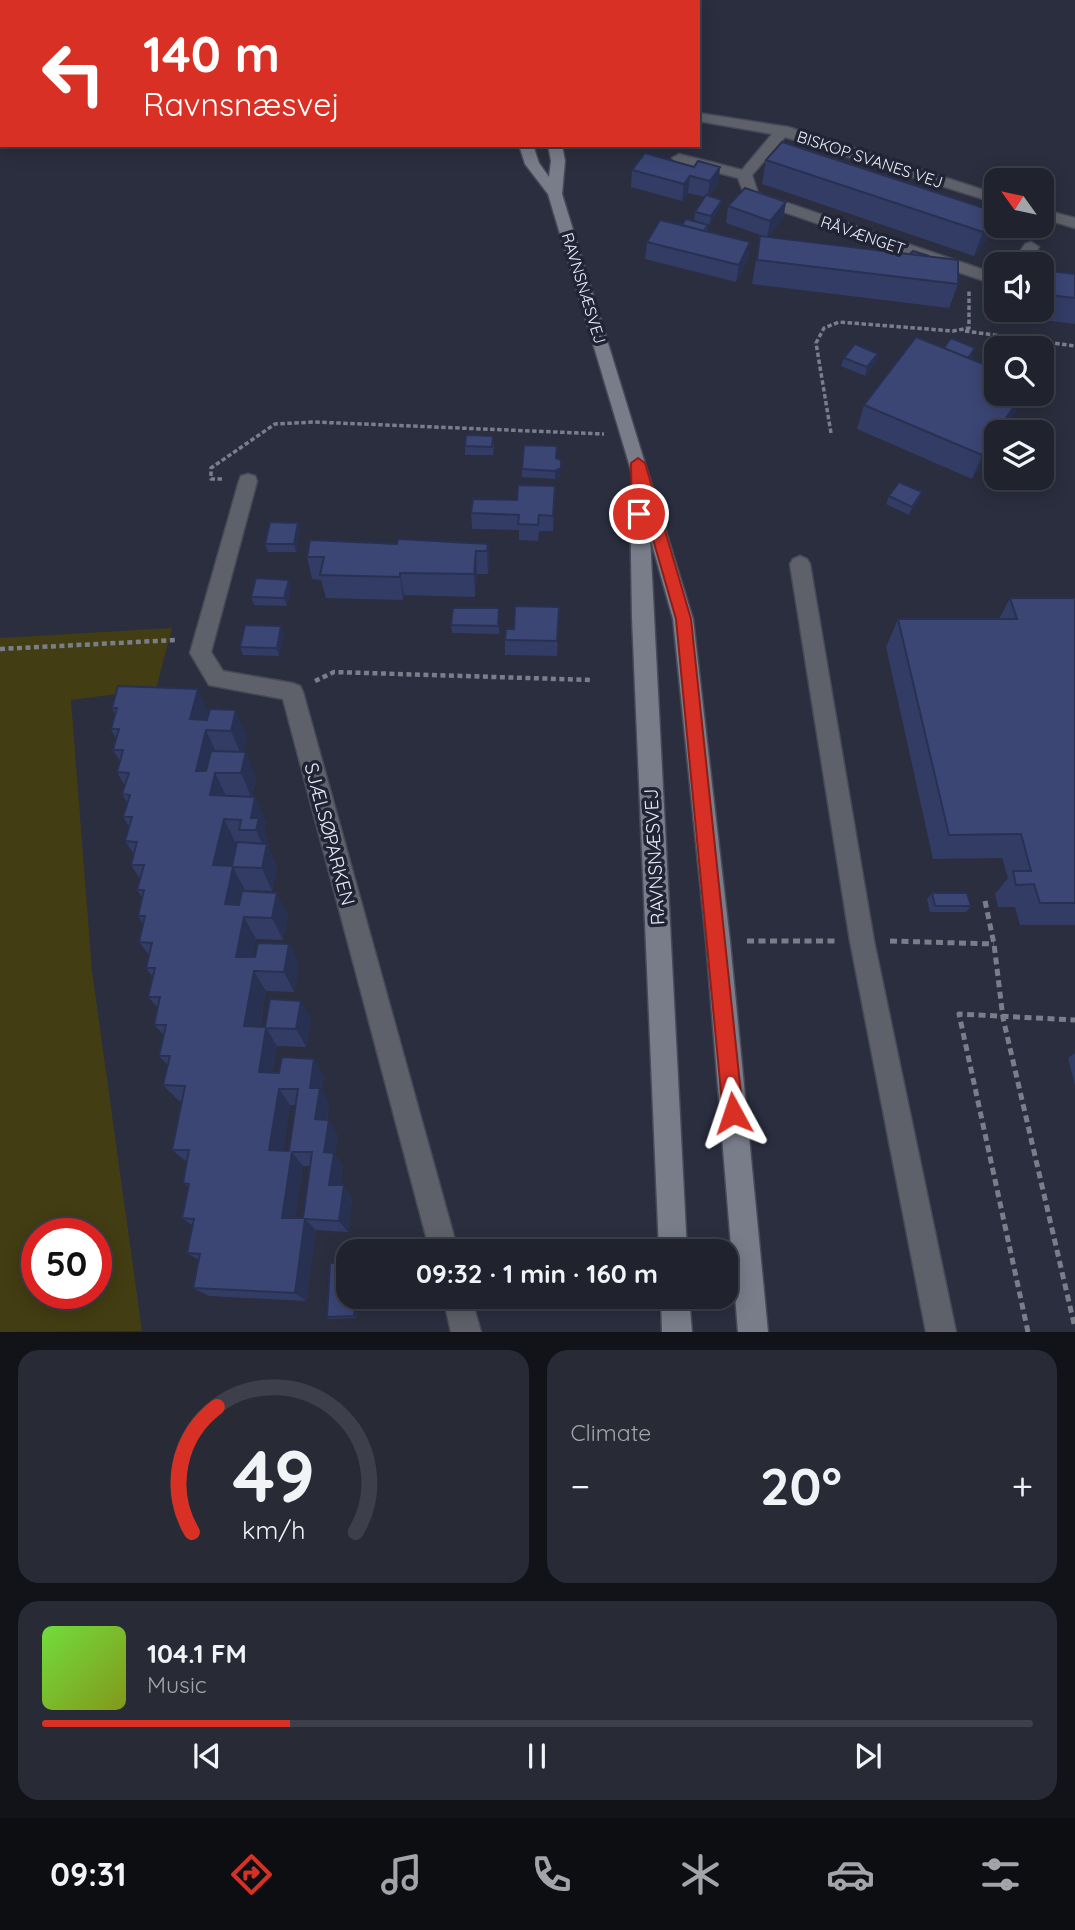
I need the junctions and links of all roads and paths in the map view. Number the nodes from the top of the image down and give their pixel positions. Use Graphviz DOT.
graph roads {
  1 [pos="700,110"];
  2 [pos="700,117"];
  3 [pos="743,121"];
  4 [pos="783,130"];
  5 [pos="527,147"];
  6 [pos="555,147"];
  7 [pos="679,158"];
  8 [pos="745,175"];
  9 [pos="555,194"];
  10 [pos="984,195"];
  11 [pos="1054,217"];
  12 [pos="1075,223"];
  13 [pos="1031,247"];
  14 [pos="1028,252"];
  15 [pos="969,272"];
  16 [pos="984,276"];
  17 [pos="959,330"];
  18 [pos="1075,346"];
  19 [pos="831,433"];
  20 [pos="629,434"];
  21 [pos="638,463"];
  22 [pos="248,481"];
  23 [pos="800,564"];
  24 [pos="205,638"];
  25 [pos="0,649"];
  26 [pos="592,680"];
  27 [pos="292,692"];
  28 [pos="985,901"];
  29 [pos="718,941"];
  30 [pos="862,941"];
  31 [pos="994,944"];
  32 [pos="1003,1018"];
  33 [pos="1075,1020"];
  34 [pos="441,1239"];
  35 [pos="672,1239"];
  36 [pos="460,1309"];
  37 [pos="676,1309"];
  38 [pos="1075,1328"];
  39 [pos="466,1332"];
  40 [pos="677,1332"];
  41 [pos="753,1332"];
  42 [pos="941,1332"];
  43 [pos="1028,1332"];
  1 -- 3 [label="street, BISKOP SVANES VEJ"];
  2 -- 3 [label="street, BISKOP SVANES VEJ"];
  3 -- 4 [label="street, BISKOP SVANES VEJ"];
  4 -- 8 [label="street"];
  4 -- 10 [label="street, BISKOP SVANES VEJ"];
  5 -- 9 [label="main road, RAVNSNÆSVEJ"];
  6 -- 9 [label="main road, RAVNSNÆSVEJ"];
  7 -- 8 [label="street"];
  8 -- 15 [label="street, RÅVÆNGET"];
  9 -- 20 [label="main road, RAVNSNÆSVEJ"];
  11 -- 12 [label="street"];
  13 -- 14 [label="street"];
  15 -- 16 [label="street, RÅVÆNGET"];
  15 -- 17 [label="path"];
  17 -- 18 [label="path"];
  17 -- 19 [label="path"];
  20 -- 21 [label="main road, RAVNSNÆSVEJ"];
  20 -- 22 [label="path"];
  21 -- 29 [label="main road, RAVNSNÆSVEJ"];
  21 -- 35 [label="main road, RAVNSNÆSVEJ"];
  22 -- 24 [label="street"];
  23 -- 30 [label="street"];
  24 -- 25 [label="path"];
  24 -- 27 [label="street"];
  26 -- 27 [label="path"];
  27 -- 34 [label="street, SJÆLSØPARKEN"];
  28 -- 31 [label="path"];
  29 -- 30 [label="path"];
  29 -- 41 [label="main road, RAVNSNÆSVEJ"];
  30 -- 31 [label="path"];
  30 -- 42 [label="street"];
  31 -- 32 [label="path"];
  32 -- 33 [label="path"];
  32 -- 38 [label="path"];
  32 -- 43 [label="path"];
  36 -- 39 [label="street"];
  37 -- 40 [label="main road"];
}
